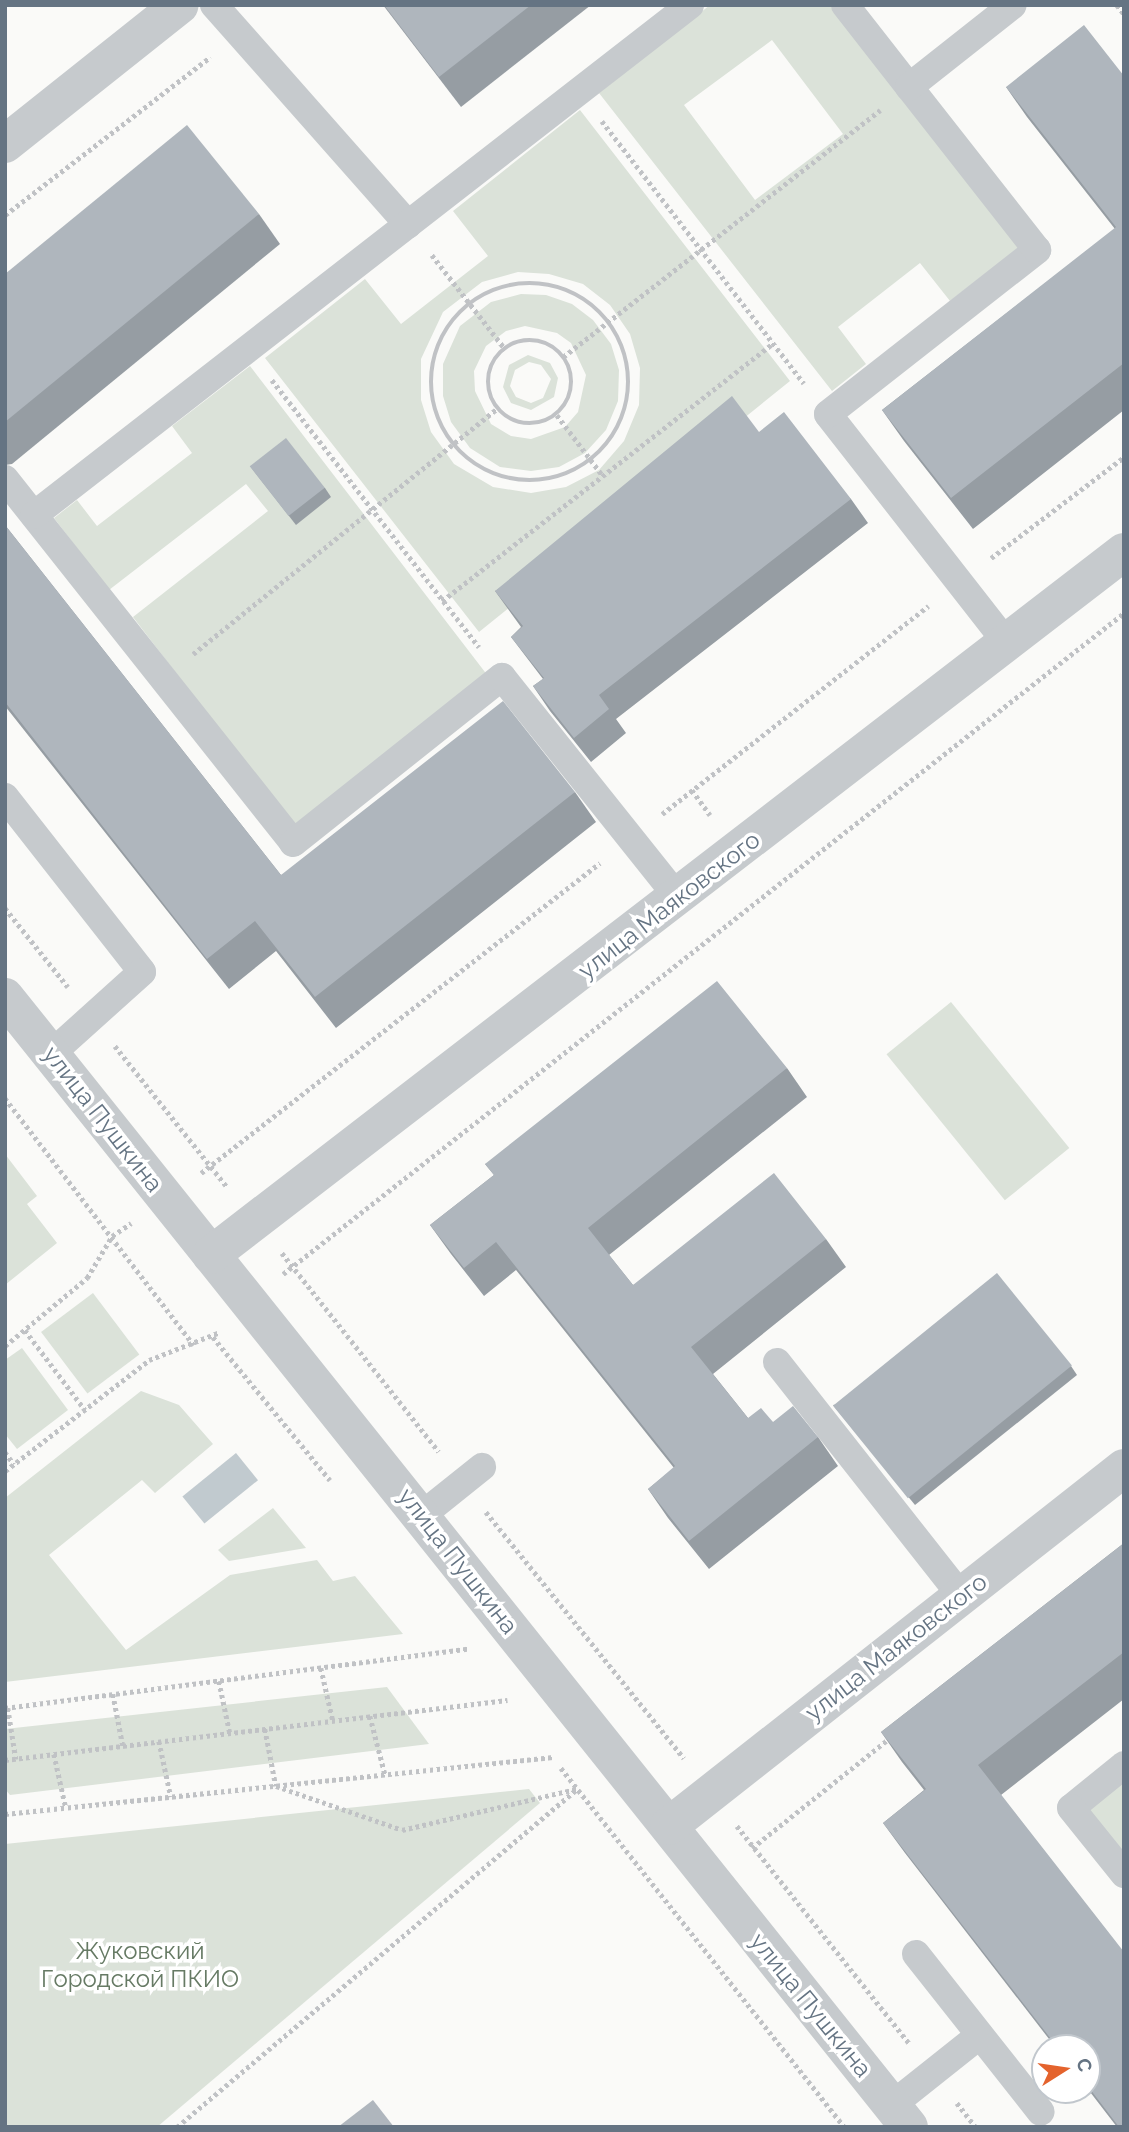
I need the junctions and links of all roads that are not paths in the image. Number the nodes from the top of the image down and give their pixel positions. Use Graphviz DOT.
graph roads {
  1 [pos="180,5"];
  2 [pos="214,5"];
  3 [pos="690,5"];
  4 [pos="845,5"];
  5 [pos="1013,5"];
  6 [pos="909,87"];
  7 [pos="5,144"];
  8 [pos="408,224"];
  9 [pos="5,479"];
  10 [pos="34,515"];
  11 [pos="1124,552"];
  12 [pos="1006,642"];
  13 [pos="5,797"];
  14 [pos="679,899"];
  15 [pos="5,997"];
  16 [pos="51,1054"];
  17 [pos="211,1255"];
  18 [pos="777,1362"];
  19 [pos="1124,1468"];
  20 [pos="473,1475"];
  21 [pos="422,1515"];
  22 [pos="961,1596"];
  23 [pos="1124,1765"];
  24 [pos="669,1826"];
  25 [pos="1124,1874"];
  26 [pos="916,1954"];
  27 [pos="980,2035"];
  28 [pos="1041,2112"];
  29 [pos="900,2116"];
  1 -- 7 [label="street"];
  2 -- 8 [label="lane"];
  3 -- 8 [label="lane"];
  4 -- 6 [label="lane"];
  5 -- 6 [label="lane"];
  6 -- 12 [label="lane"];
  8 -- 10 [label="lane"];
  9 -- 10 [label="lane"];
  10 -- 14 [label="lane"];
  11 -- 12 [label="street, улица Маяковского"];
  12 -- 14 [label="street, улица Маяковского"];
  13 -- 16 [label="lane"];
  14 -- 17 [label="street, улица Маяковского"];
  15 -- 16 [label="street, улица Пушкина"];
  16 -- 17 [label="street, улица Пушкина"];
  17 -- 21 [label="street, улица Пушкина"];
  18 -- 22 [label="lane"];
  19 -- 22 [label="street, улица Маяковского"];
  20 -- 21 [label="lane"];
  21 -- 24 [label="street, улица Пушкина"];
  22 -- 24 [label="street, улица Маяковского"];
  23 -- 25 [label="lane"];
  24 -- 29 [label="street, улица Пушкина"];
  26 -- 27 [label="lane"];
  27 -- 28 [label="lane"];
  27 -- 29 [label="lane"];
}
